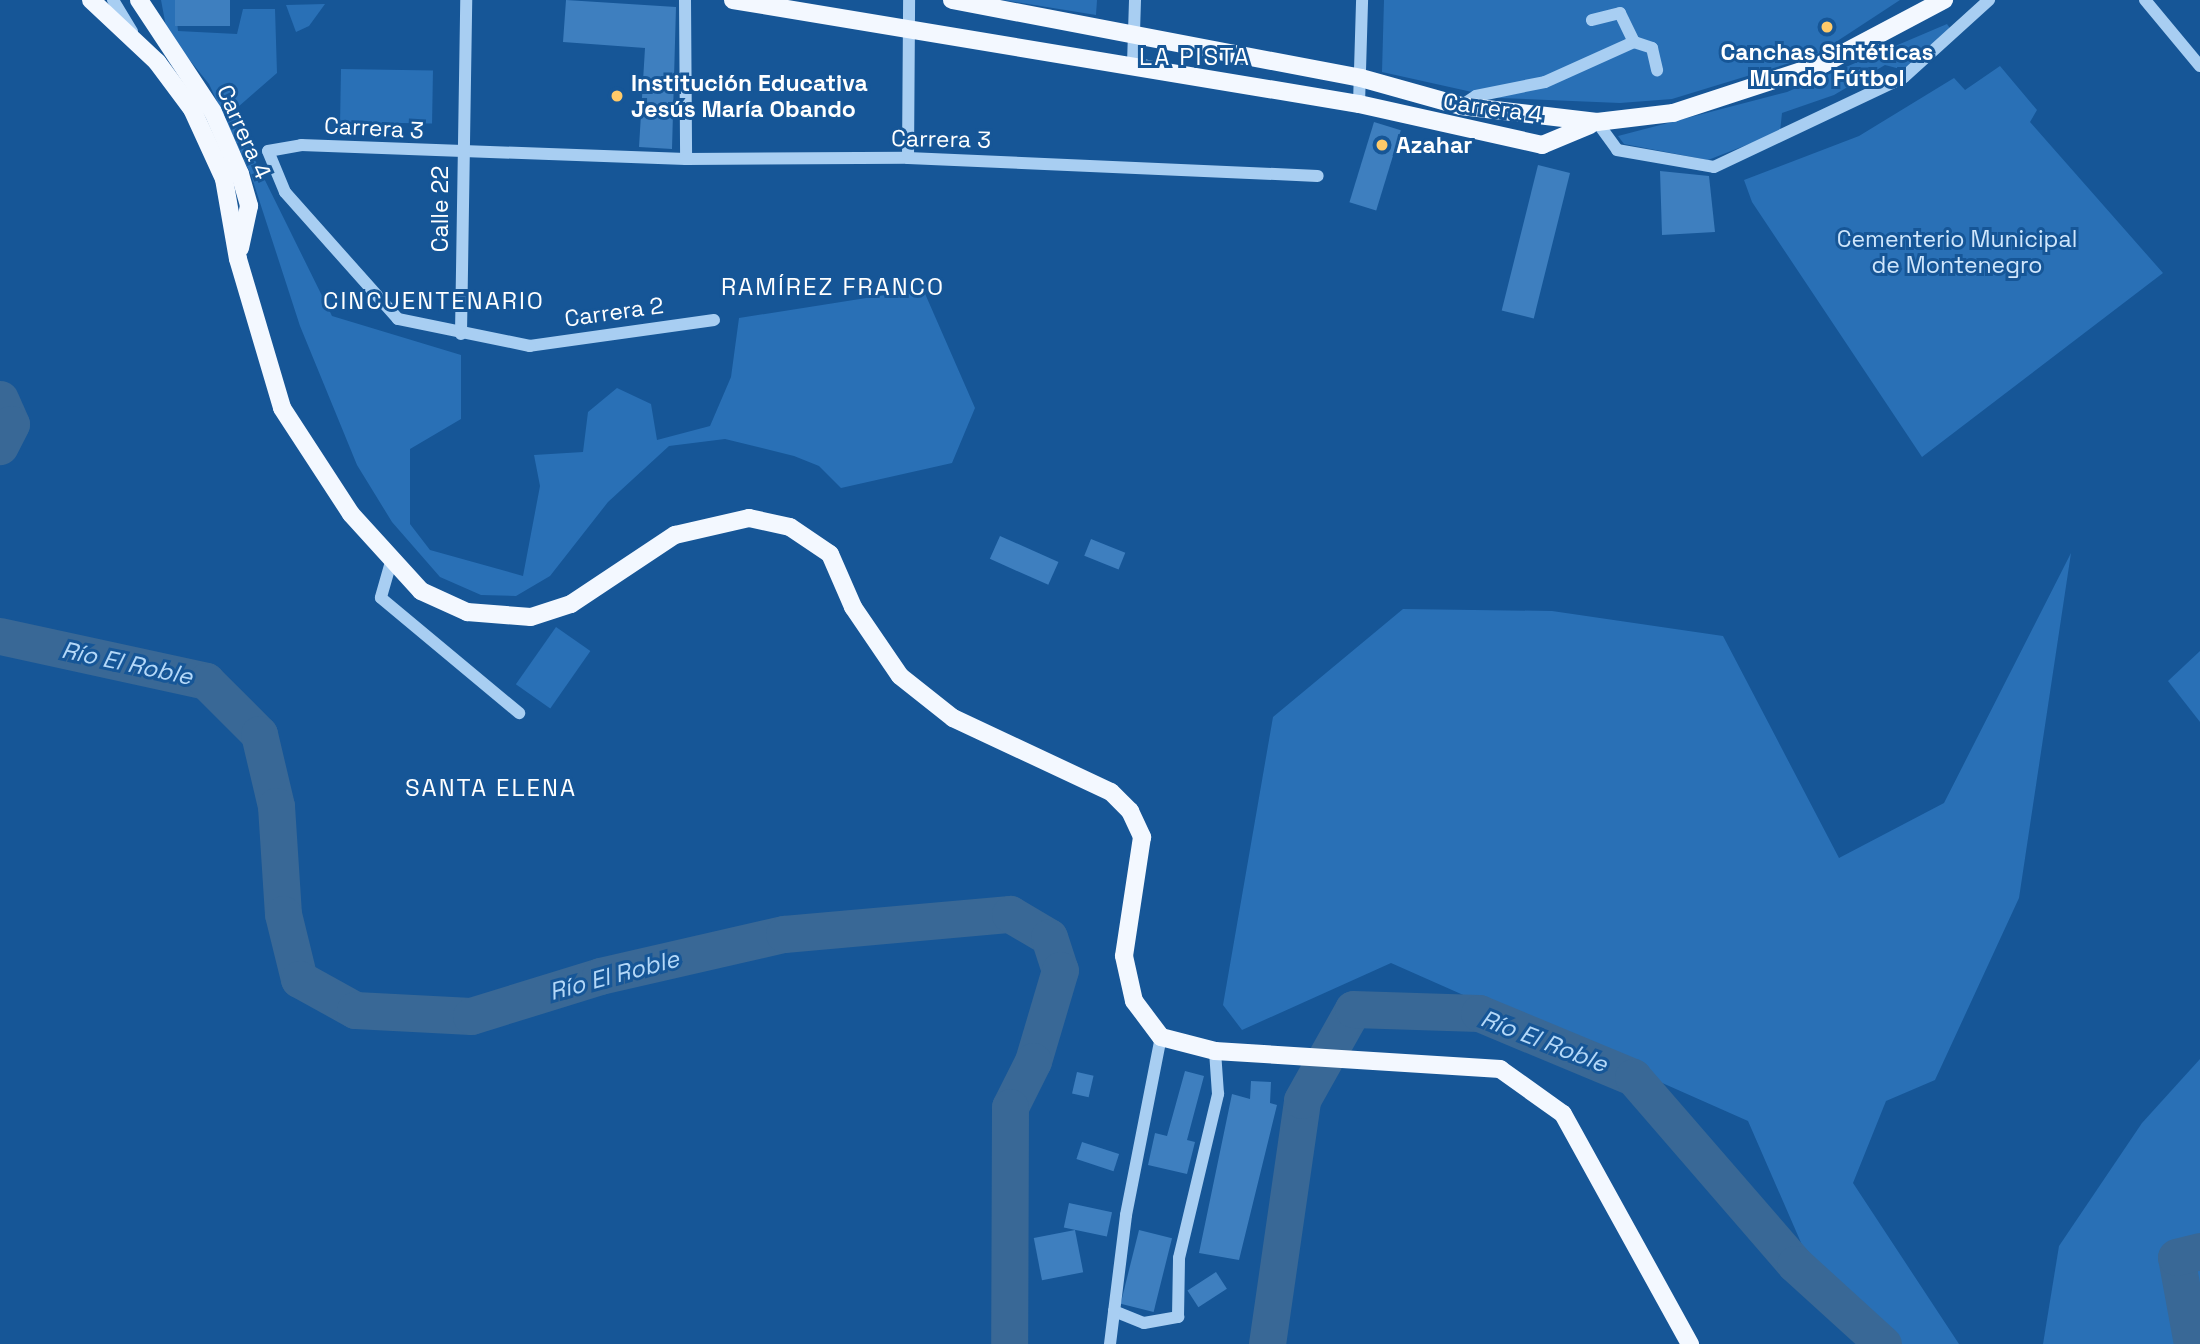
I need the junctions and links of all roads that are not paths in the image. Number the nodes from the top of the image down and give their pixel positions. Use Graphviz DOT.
graph roads {
  1 [pos="81,0"];
  2 [pos="91,0"];
  3 [pos="113,0"];
  4 [pos="139,0"];
  5 [pos="466,0"];
  6 [pos="685,0"];
  7 [pos="733,0"];
  8 [pos="909,0"];
  9 [pos="952,0"];
  10 [pos="1135,0"];
  11 [pos="1362,0"];
  12 [pos="1944,0"];
  13 [pos="1989,0"];
  14 [pos="2145,0"];
  15 [pos="108,18"];
  16 [pos="1592,20"];
  17 [pos="911,28"];
  18 [pos="1135,31"];
  19 [pos="1634,43"];
  20 [pos="142,47"];
  21 [pos="1133,64"];
  22 [pos="2200,66"];
  23 [pos="1657,69"];
  24 [pos="1361,78"];
  25 [pos="1359,104"];
  26 [pos="1461,106"];
  27 [pos="1597,122"];
  28 [pos="461,153"];
  29 [pos="686,159"];
  30 [pos="908,159"];
  31 [pos="1318,176"];
  32 [pos="238,259"];
  33 [pos="398,319"];
  34 [pos="714,320"];
  35 [pos="461,334"];
  36 [pos="391,562"];
  37 [pos="519,713"];
  38 [pos="1161,1037"];
  39 [pos="1215,1051"];
  40 [pos="1114,1311"];
  41 [pos="1110,1344"];
  42 [pos="1690,1344"];
  1 -- 15 [label="street"];
  2 -- 15 [label="main road"];
  3 -- 20 [label="street"];
  4 -- 32 [label="main road, Carrera 4"];
  5 -- 28 [label="street, Calle 22"];
  6 -- 29 [label="street"];
  7 -- 17 [label="main road, Carrera 4"];
  8 -- 17 [label="street"];
  9 -- 18 [label="main road, Carrera 4"];
  10 -- 18 [label="street"];
  11 -- 24 [label="street"];
  12 -- 27 [label="main road"];
  13 -- 27 [label="street"];
  14 -- 22 [label="street"];
  15 -- 20 [label="main road"];
  16 -- 19 [label="street"];
  17 -- 21 [label="main road, Carrera 4"];
  17 -- 30 [label="street"];
  18 -- 21 [label="street"];
  18 -- 24 [label="main road, Carrera 4"];
  19 -- 23 [label="street"];
  19 -- 26 [label="street"];
  20 -- 32 [label="main road"];
  21 -- 25 [label="main road, Carrera 4"];
  24 -- 25 [label="street"];
  24 -- 26 [label="main road, Carrera 4"];
  25 -- 27 [label="main road, Carrera 4"];
  26 -- 27 [label="main road, Carrera 4"];
  28 -- 29 [label="street, Carrera 3"];
  28 -- 33 [label="street, Carrera 3"];
  28 -- 35 [label="street, Calle 22"];
  29 -- 30 [label="street, Carrera 3"];
  30 -- 31 [label="street, Carrera 3"];
  32 -- 36 [label="main road"];
  33 -- 35 [label="street, Carrera 2"];
  34 -- 35 [label="street, Carrera 2"];
  36 -- 37 [label="street"];
  36 -- 38 [label="main road"];
  38 -- 39 [label="main road"];
  38 -- 40 [label="street"];
  39 -- 40 [label="street"];
  39 -- 42 [label="main road"];
  40 -- 41 [label="street"];
}
